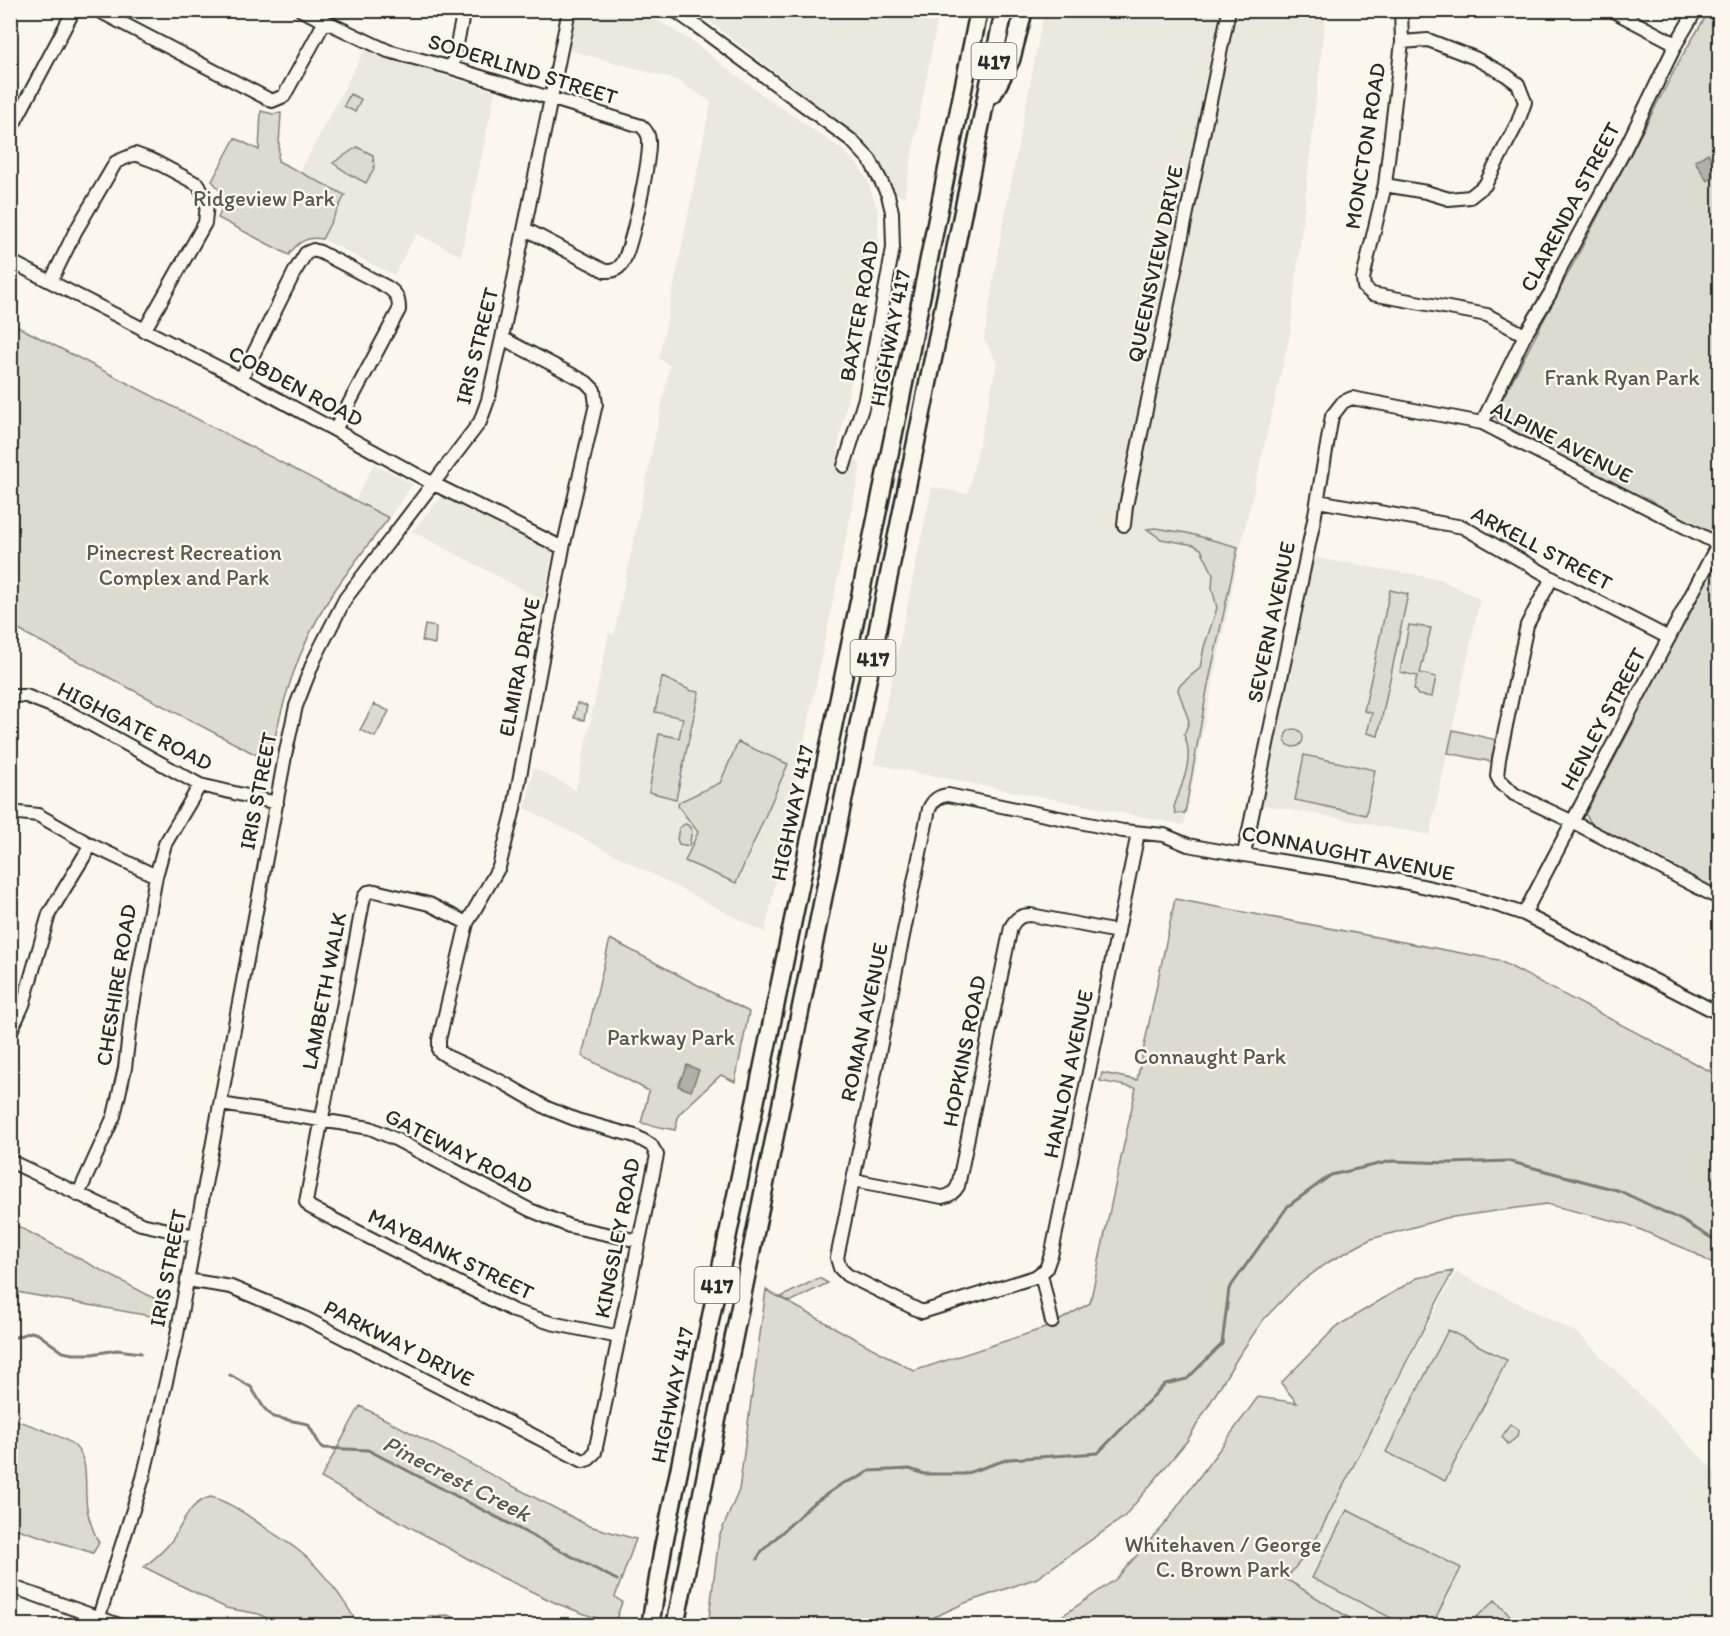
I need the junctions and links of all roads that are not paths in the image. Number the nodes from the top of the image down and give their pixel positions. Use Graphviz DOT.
graph roads {
  1 [pos="74,10"];
  2 [pos="97,10"];
  3 [pos="302,10"];
  4 [pos="464,10"];
  5 [pos="569,10"];
  6 [pos="674,10"];
  7 [pos="974,10"];
  8 [pos="979,10"];
  9 [pos="1004,10"];
  10 [pos="1024,10"];
  11 [pos="1228,10"];
  12 [pos="1401,10"];
  13 [pos="1611,10"];
  14 [pos="1696,10"];
  15 [pos="324,23"];
  16 [pos="1402,42"];
  17 [pos="1676,44"];
  18 [pos="968,67"];
  19 [pos="452,68"];
  20 [pos="551,100"];
  21 [pos="984,111"];
  22 [pos="10,131"];
  23 [pos="1385,185"];
  24 [pos="524,231"];
  25 [pos="10,261"];
  26 [pos="51,282"];
  27 [pos="144,331"];
  28 [pos="1525,335"];
  29 [pos="502,338"];
  30 [pos="241,380"];
  31 [pos="1343,402"];
  32 [pos="1482,423"];
  33 [pos="335,430"];
  34 [pos="844,466"];
  35 [pos="432,483"];
  36 [pos="1318,501"];
  37 [pos="1124,525"];
  38 [pos="1719,544"];
  39 [pos="563,548"];
  40 [pos="1552,578"];
  41 [pos="1669,638"];
  42 [pos="10,696"];
  43 [pos="200,785"];
  44 [pos="948,795"];
  45 [pos="277,803"];
  46 [pos="10,812"];
  47 [pos="1573,822"];
  48 [pos="1138,832"];
  49 [pos="91,845"];
  50 [pos="1244,854"];
  51 [pos="156,876"];
  52 [pos="1719,899"];
  53 [pos="1524,914"];
  54 [pos="467,923"];
  55 [pos="1118,932"];
  56 [pos="1719,1014"];
  57 [pos="10,1033"];
  58 [pos="439,1048"];
  59 [pos="221,1104"];
  60 [pos="320,1119"];
  61 [pos="10,1161"];
  62 [pos="853,1179"];
  63 [pos="78,1195"];
  64 [pos="306,1202"];
  65 [pos="196,1236"];
  66 [pos="639,1241"];
  67 [pos="1041,1274"];
  68 [pos="187,1281"];
  69 [pos="1052,1322"];
  70 [pos="619,1337"];
  71 [pos="585,1460"];
  72 [pos="663,1548"];
  73 [pos="10,1586"];
  74 [pos="98,1621"];
  75 [pos="122,1626"];
  76 [pos="640,1626"];
  77 [pos="650,1626"];
  78 [pos="675,1626"];
  1 -- 22 [label="street"];
  2 -- 15 [label="street"];
  3 -- 15 [label="street, SODERLIND STREET"];
  4 -- 19 [label="street"];
  5 -- 20 [label="street, IRIS STREET"];
  6 -- 34 [label="street, BAXTER ROAD"];
  7 -- 18 [label="highway"];
  8 -- 18 [label="highway, HIGHWAY 417 / 417"];
  9 -- 21 [label="highway, 417"];
  10 -- 21 [label="highway"];
  11 -- 37 [label="street, QUEENSVIEW DRIVE"];
  12 -- 16 [label="street, MONCTON ROAD"];
  13 -- 17 [label="street"];
  14 -- 17 [label="street, CLARENDA STREET"];
  15 -- 19 [label="street, SODERLIND STREET"];
  16 -- 23 [label="street, MONCTON ROAD"];
  16 -- 23 [label="street"];
  17 -- 28 [label="street, CLARENDA STREET"];
  18 -- 72 [label="highway, HIGHWAY 417 / 417"];
  19 -- 20 [label="street, SODERLIND STREET"];
  20 -- 24 [label="street, IRIS STREET"];
  20 -- 24 [label="street, SODERLIND STREET"];
  21 -- 78 [label="highway, 417"];
  23 -- 28 [label="street, MONCTON ROAD"];
  24 -- 29 [label="street, IRIS STREET"];
  25 -- 26 [label="street, COBDEN ROAD"];
  26 -- 27 [label="street, COBDEN ROAD"];
  26 -- 27 [label="street"];
  27 -- 30 [label="street, COBDEN ROAD"];
  28 -- 32 [label="street, CLARENDA STREET"];
  29 -- 35 [label="street, IRIS STREET"];
  29 -- 39 [label="street, ELMIRA DRIVE"];
  30 -- 33 [label="street, COBDEN ROAD"];
  30 -- 33 [label="street"];
  31 -- 32 [label="street, ALPINE AVENUE"];
  31 -- 36 [label="street, SEVERN AVENUE"];
  32 -- 38 [label="street, ALPINE AVENUE"];
  33 -- 35 [label="street, COBDEN ROAD"];
  35 -- 39 [label="street, COBDEN ROAD"];
  35 -- 45 [label="street, IRIS STREET"];
  36 -- 40 [label="street, ARKELL STREET"];
  36 -- 50 [label="street, SEVERN AVENUE"];
  38 -- 41 [label="street, HENLEY STREET"];
  39 -- 54 [label="street, ELMIRA DRIVE"];
  40 -- 41 [label="street, ARKELL STREET"];
  40 -- 47 [label="street"];
  41 -- 47 [label="street, HENLEY STREET"];
  42 -- 43 [label="street, HIGHGATE ROAD"];
  43 -- 45 [label="street, HIGHGATE ROAD"];
  43 -- 51 [label="street, CHESHIRE ROAD"];
  44 -- 48 [label="street, CONNAUGHT AVENUE"];
  44 -- 62 [label="street, ROMAN AVENUE"];
  45 -- 59 [label="street, IRIS STREET"];
  46 -- 49 [label="street"];
  47 -- 52 [label="street"];
  47 -- 53 [label="street, HENLEY STREET"];
  48 -- 50 [label="street, CONNAUGHT AVENUE"];
  48 -- 55 [label="street, HANLON AVENUE"];
  49 -- 51 [label="street"];
  49 -- 57 [label="street"];
  50 -- 53 [label="street, CONNAUGHT AVENUE"];
  51 -- 63 [label="street, CHESHIRE ROAD"];
  53 -- 56 [label="street, CONNAUGHT AVENUE"];
  54 -- 58 [label="street, ELMIRA DRIVE"];
  54 -- 60 [label="street, LAMBETH WALK"];
  55 -- 62 [label="street, HOPKINS ROAD"];
  55 -- 67 [label="street, HANLON AVENUE"];
  58 -- 66 [label="street, KINGSLEY ROAD"];
  59 -- 60 [label="street, GATEWAY ROAD"];
  59 -- 65 [label="street, IRIS STREET"];
  60 -- 64 [label="street, LAMBETH WALK"];
  60 -- 66 [label="street, GATEWAY ROAD"];
  61 -- 63 [label="street"];
  62 -- 67 [label="street, ROMAN AVENUE"];
  63 -- 65 [label="street"];
  64 -- 70 [label="street, MAYBANK STREET"];
  65 -- 68 [label="street, IRIS STREET"];
  66 -- 70 [label="street, KINGSLEY ROAD"];
  67 -- 69 [label="street"];
  68 -- 71 [label="street, PARKWAY DRIVE"];
  68 -- 74 [label="street, IRIS STREET"];
  70 -- 71 [label="street, KINGSLEY ROAD"];
  72 -- 76 [label="highway"];
  72 -- 77 [label="highway, HIGHWAY 417 / 417"];
  73 -- 74 [label="street"];
  74 -- 75 [label="street"];
}
